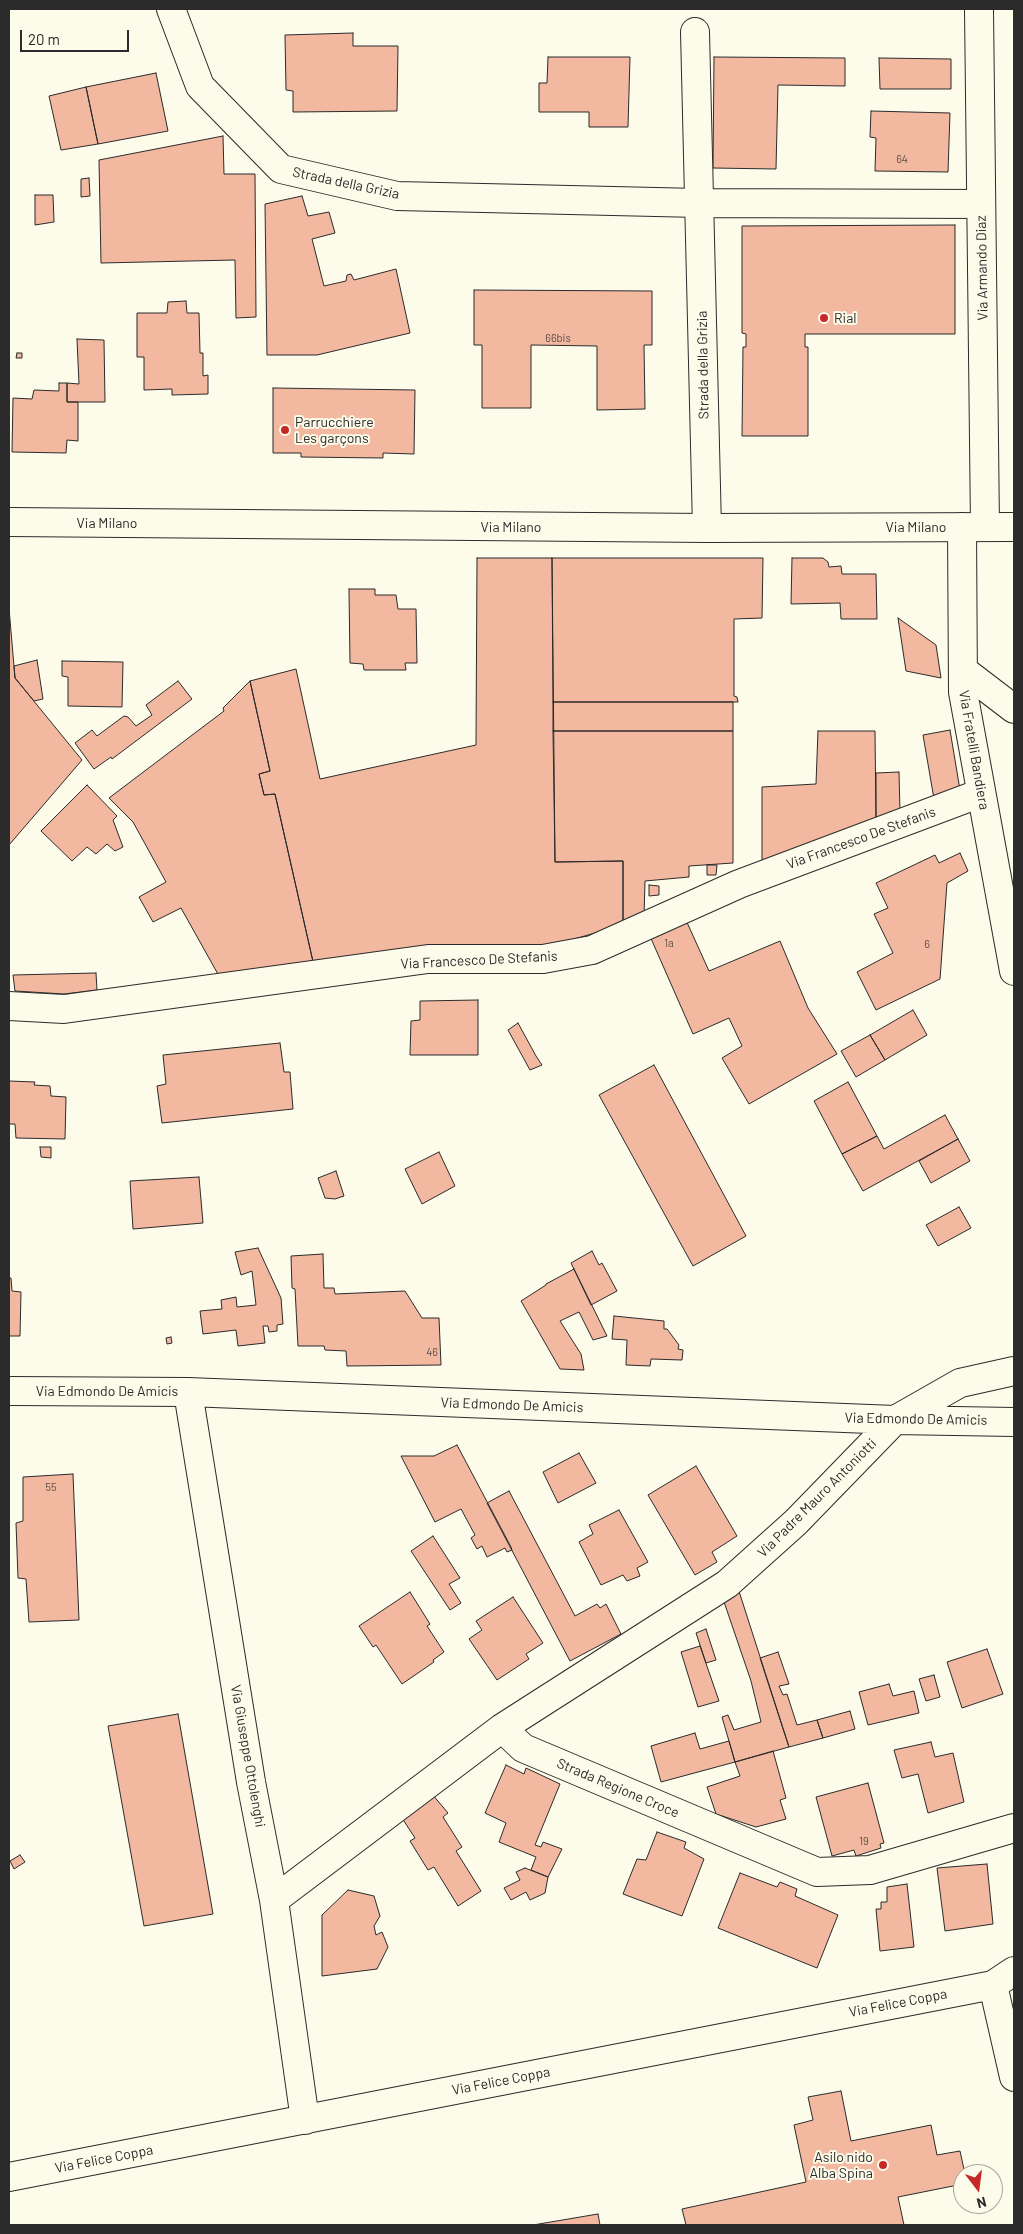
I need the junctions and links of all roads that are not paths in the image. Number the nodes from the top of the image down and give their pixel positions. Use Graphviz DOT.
graph roads {
  1 [pos="171,9"];
  2 [pos="979,9"];
  3 [pos="695,32"];
  4 [pos="700,203"];
  5 [pos="981,204"];
  6 [pos="9,522"];
  7 [pos="973,527"];
  8 [pos="1014,527"];
  9 [pos="707,528"];
  10 [pos="963,670"];
  11 [pos="1014,709"];
  12 [pos="982,793"];
  13 [pos="1014,971"];
  14 [pos="9,1006"];
  15 [pos="1014,1371"];
  16 [pos="9,1391"];
  17 [pos="188,1392"];
  18 [pos="895,1420"];
  19 [pos="1014,1422"];
  20 [pos="502,1728"];
  21 [pos="1014,1828"];
  22 [pos="274,1900"];
  23 [pos="1004,1978"];
  24 [pos="1014,2077"];
  25 [pos="305,2120"];
  26 [pos="9,2177"];
  1 -- 4 [label="street, Strada della Grizia"];
  2 -- 5 [label="street, Via Armando Diaz"];
  3 -- 4 [label="street, Strada della Grizia"];
  4 -- 5 [label="street, Strada della Grizia"];
  4 -- 9 [label="street, Strada della Grizia"];
  5 -- 7 [label="street, Via Armando Diaz"];
  6 -- 9 [label="street, Via Milano"];
  7 -- 8 [label="street, Via Milano"];
  7 -- 9 [label="street, Via Milano"];
  7 -- 10 [label="street, Via Fratelli Bandiera"];
  10 -- 11 [label="street"];
  10 -- 12 [label="street, Via Fratelli Bandiera"];
  12 -- 13 [label="street, Via Fratelli Bandiera"];
  12 -- 14 [label="street, Via Francesco De Stefanis"];
  15 -- 18 [label="street, Via Padre Mauro Antoniotti"];
  16 -- 17 [label="street, Via Edmondo De Amicis"];
  17 -- 18 [label="street, Via Edmondo De Amicis"];
  17 -- 22 [label="street, Via Giuseppe Ottolenghi"];
  18 -- 19 [label="street, Via Edmondo De Amicis"];
  18 -- 20 [label="street, Via Padre Mauro Antoniotti"];
  20 -- 21 [label="street, Strada Regione Croce"];
  20 -- 22 [label="street"];
  22 -- 25 [label="street, Via Giuseppe Ottolenghi"];
  23 -- 24 [label="street, Via Felice Coppa"];
  23 -- 25 [label="street, Via Felice Coppa"];
  25 -- 26 [label="street, Via Felice Coppa"];
}
